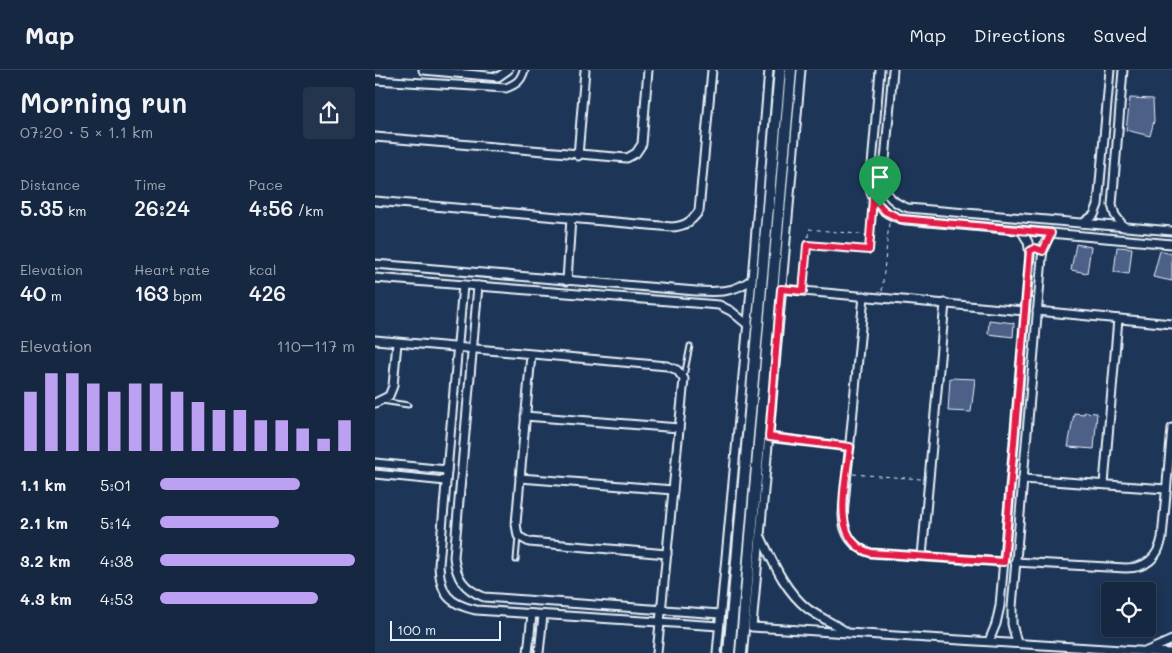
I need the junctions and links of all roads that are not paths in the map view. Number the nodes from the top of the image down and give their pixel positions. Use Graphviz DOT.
graph roads {
  1 [pos="423,70"];
  2 [pos="508,70"];
  3 [pos="524,70"];
  4 [pos="585,70"];
  5 [pos="648,70"];
  6 [pos="712,70"];
  7 [pos="769,70"];
  8 [pos="780,70"];
  9 [pos="791,70"];
  10 [pos="801,70"];
  11 [pos="880,70"];
  12 [pos="893,70"];
  13 [pos="1110,70"];
  14 [pos="1123,70"];
  15 [pos="375,80"];
  16 [pos="375,137"];
  17 [pos="578,156"];
  18 [pos="873,198"];
  19 [pos="375,200"];
  20 [pos="1098,205"];
  21 [pos="1112,205"];
  22 [pos="571,218"];
  23 [pos="1083,223"];
  24 [pos="1124,227"];
  25 [pos="1021,230"];
  26 [pos="1172,231"];
  27 [pos="1051,233"];
  28 [pos="1172,244"];
  29 [pos="869,250"];
  30 [pos="1030,251"];
  31 [pos="1043,251"];
  32 [pos="375,264"];
  33 [pos="375,278"];
  34 [pos="752,279"];
  35 [pos="567,281"];
  36 [pos="463,285"];
  37 [pos="478,286"];
  38 [pos="781,289"];
  39 [pos="696,291"];
  40 [pos="865,296"];
  41 [pos="945,303"];
  42 [pos="696,304"];
  43 [pos="1025,310"];
  44 [pos="1037,311"];
  45 [pos="1118,319"];
  46 [pos="1172,324"];
  47 [pos="748,326"];
  48 [pos="375,340"];
  49 [pos="397,343"];
  50 [pos="690,346"];
  51 [pos="458,348"];
  52 [pos="472,350"];
  53 [pos="531,355"];
  54 [pos="684,379"];
  55 [pos="768,389"];
  56 [pos="378,402"];
  57 [pos="408,405"];
  58 [pos="525,416"];
  59 [pos="679,428"];
  60 [pos="1172,429"];
  61 [pos="769,437"];
  62 [pos="850,447"];
  63 [pos="375,463"];
  64 [pos="447,470"];
  65 [pos="375,474"];
  66 [pos="520,478"];
  67 [pos="1023,479"];
  68 [pos="446,481"];
  69 [pos="1104,484"];
  70 [pos="1167,489"];
  71 [pos="673,490"];
  72 [pos="760,534"];
  73 [pos="518,536"];
  74 [pos="667,554"];
  75 [pos="922,556"];
  76 [pos="516,560"];
  77 [pos="1004,562"];
  78 [pos="1015,562"];
  79 [pos="661,610"];
  80 [pos="532,614"];
  81 [pos="720,614"];
  82 [pos="543,615"];
  83 [pos="660,622"];
  84 [pos="719,626"];
  85 [pos="731,626"];
  86 [pos="748,627"];
  87 [pos="847,632"];
  88 [pos="1172,640"];
  89 [pos="989,641"];
  90 [pos="1017,643"];
  91 [pos="1146,651"];
  92 [pos="528,653"];
  93 [pos="539,653"];
  94 [pos="657,653"];
  95 [pos="717,653"];
  96 [pos="729,653"];
  97 [pos="741,653"];
  98 [pos="1170,653"];
  1 -- 2 [label="street"];
  3 -- 15 [label="street"];
  4 -- 17 [label="street"];
  5 -- 17 [label="street"];
  6 -- 22 [label="street"];
  7 -- 34 [label="street"];
  8 -- 85 [label="street"];
  9 -- 55 [label="street"];
  10 -- 38 [label="street"];
  11 -- 18 [label="street"];
  12 -- 23 [label="street"];
  13 -- 20 [label="street"];
  14 -- 21 [label="street"];
  16 -- 17 [label="street"];
  18 -- 25 [label="street"];
  18 -- 29 [label="lane"];
  19 -- 22 [label="street"];
  20 -- 21 [label="street"];
  20 -- 23 [label="street"];
  21 -- 24 [label="street"];
  22 -- 35 [label="street"];
  23 -- 24 [label="street"];
  24 -- 26 [label="street"];
  25 -- 27 [label="street"];
  25 -- 30 [label="street"];
  27 -- 28 [label="street"];
  27 -- 31 [label="street"];
  30 -- 31 [label="street"];
  30 -- 43 [label="street"];
  31 -- 44 [label="street"];
  32 -- 35 [label="street"];
  33 -- 36 [label="street"];
  34 -- 39 [label="street"];
  34 -- 47 [label="street"];
  35 -- 39 [label="street"];
  36 -- 37 [label="street"];
  36 -- 51 [label="street"];
  37 -- 42 [label="street"];
  37 -- 52 [label="street"];
  38 -- 40 [label="street"];
  38 -- 55 [label="street"];
  39 -- 42 [label="street"];
  40 -- 41 [label="street"];
  40 -- 62 [label="street"];
  41 -- 43 [label="street"];
  41 -- 75 [label="street"];
  42 -- 47 [label="street"];
  43 -- 77 [label="street"];
  44 -- 45 [label="street"];
  44 -- 67 [label="street"];
  45 -- 46 [label="street"];
  45 -- 69 [label="street"];
  47 -- 81 [label="street"];
  48 -- 49 [label="street"];
  49 -- 51 [label="street"];
  49 -- 56 [label="street"];
  50 -- 54 [label="lane"];
  51 -- 52 [label="street"];
  51 -- 64 [label="street"];
  52 -- 53 [label="street"];
  52 -- 79 [label="street"];
  53 -- 54 [label="street"];
  53 -- 58 [label="street"];
  54 -- 59 [label="street"];
  55 -- 61 [label="street"];
  55 -- 86 [label="street"];
  56 -- 57 [label="lane"];
  58 -- 59 [label="street"];
  58 -- 66 [label="street"];
  59 -- 71 [label="street"];
  60 -- 70 [label="street"];
  61 -- 62 [label="street"];
  61 -- 72 [label="street"];
  62 -- 75 [label="street"];
  63 -- 64 [label="street"];
  64 -- 68 [label="street"];
  65 -- 68 [label="street"];
  66 -- 71 [label="street"];
  66 -- 73 [label="street"];
  67 -- 69 [label="street"];
  67 -- 78 [label="street"];
  68 -- 80 [label="street"];
  69 -- 70 [label="street"];
  70 -- 78 [label="street"];
  71 -- 74 [label="street"];
  72 -- 86 [label="street"];
  72 -- 87 [label="street"];
  73 -- 74 [label="street"];
  73 -- 76 [label="lane"];
  74 -- 79 [label="street"];
  75 -- 77 [label="street"];
  77 -- 89 [label="street"];
  78 -- 90 [label="street"];
  79 -- 81 [label="street"];
  79 -- 83 [label="street"];
  80 -- 82 [label="street"];
  80 -- 92 [label="street"];
  81 -- 84 [label="street"];
  82 -- 83 [label="street"];
  82 -- 93 [label="street"];
  83 -- 84 [label="street"];
  83 -- 94 [label="street"];
  84 -- 95 [label="street"];
  85 -- 86 [label="street"];
  85 -- 96 [label="street"];
  86 -- 87 [label="street"];
  86 -- 97 [label="street"];
  87 -- 89 [label="street"];
  88 -- 91 [label="street"];
  89 -- 90 [label="street"];
  90 -- 91 [label="street"];
  91 -- 98 [label="street"];
}
